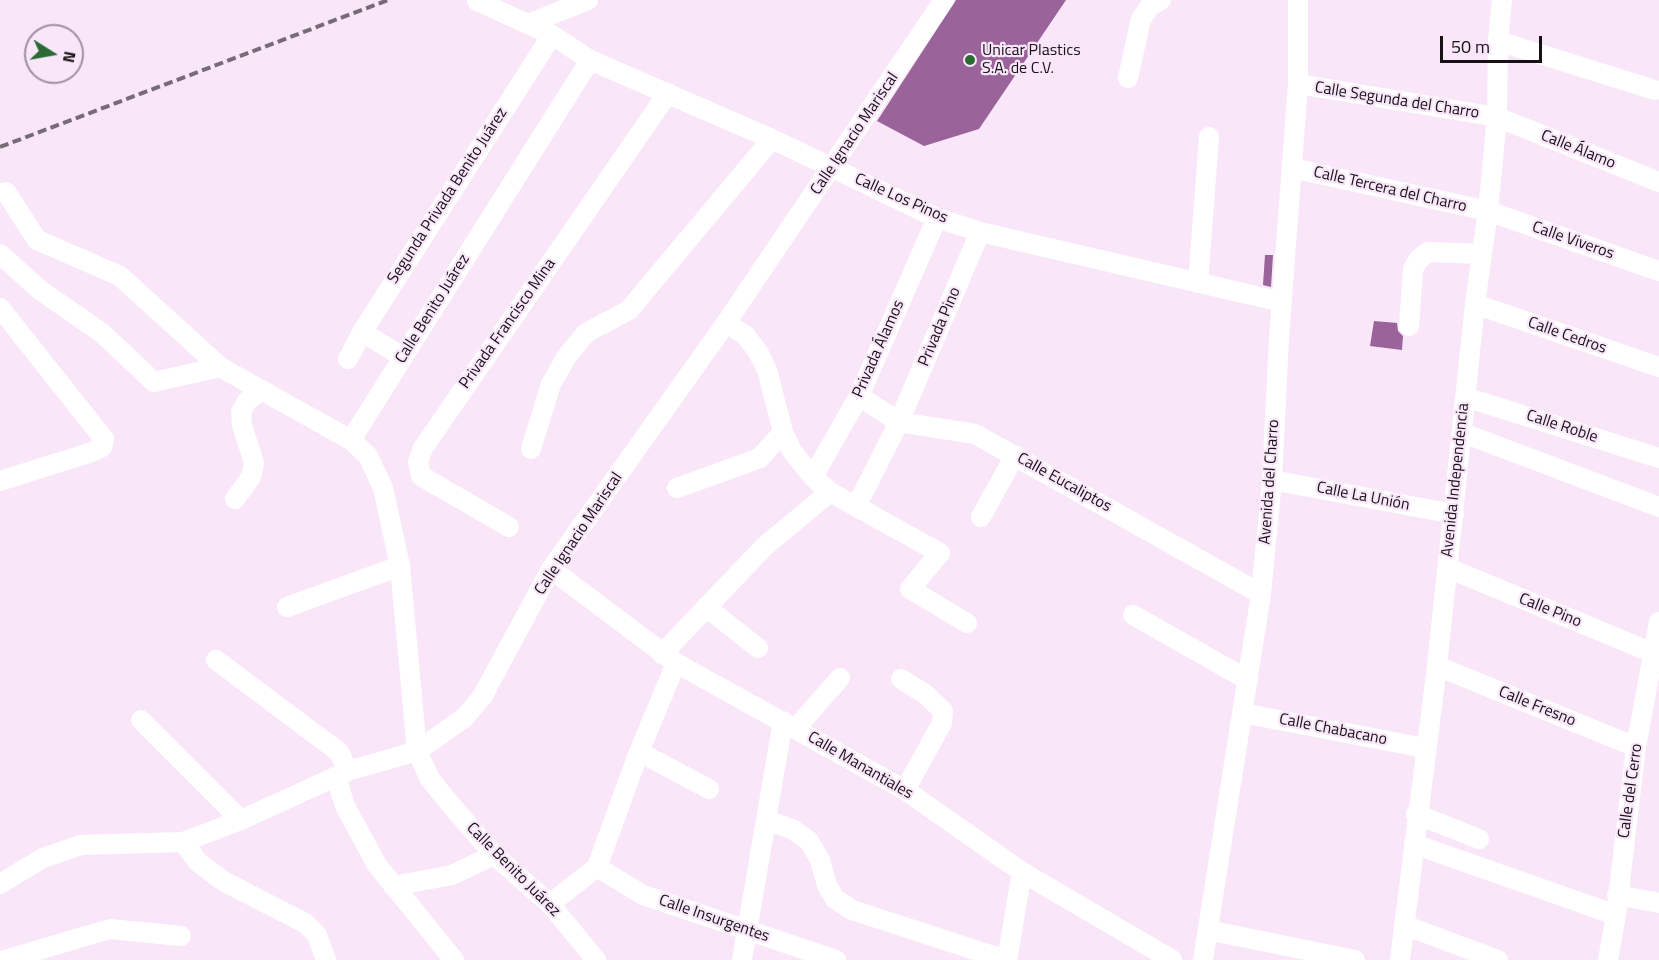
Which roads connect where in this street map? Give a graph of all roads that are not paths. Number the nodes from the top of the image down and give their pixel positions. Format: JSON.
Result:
{"nodes":[{"id":1,"x":588,"y":0,"type":"edge"},
{"id":2,"x":944,"y":0,"type":"edge"},
{"id":3,"x":1161,"y":0,"type":"edge"},
{"id":4,"x":1298,"y":0,"type":"edge"},
{"id":5,"x":1502,"y":0,"type":"edge"},
{"id":6,"x":477,"y":1,"type":"edge"},
{"id":7,"x":528,"y":24,"type":"junction"},
{"id":8,"x":552,"y":35,"type":"junction"},
{"id":9,"x":1498,"y":41,"type":"junction"},
{"id":10,"x":590,"y":60,"type":"junction"},
{"id":11,"x":1128,"y":78,"type":"dead end"},
{"id":12,"x":1298,"y":84,"type":"junction"},
{"id":13,"x":1655,"y":90,"type":"dead end"},
{"id":14,"x":668,"y":93,"type":"junction"},
{"id":15,"x":1497,"y":117,"type":"junction"},
{"id":16,"x":1209,"y":137,"type":"dead end"},
{"id":17,"x":772,"y":139,"type":"junction"},
{"id":18,"x":833,"y":168,"type":"junction"},
{"id":19,"x":1292,"y":168,"type":"junction"},
{"id":20,"x":1659,"y":182,"type":"edge"},
{"id":21,"x":6,"y":192,"type":"dead end"},
{"id":22,"x":1488,"y":212,"type":"junction"},
{"id":23,"x":937,"y":218,"type":"junction"},
{"id":24,"x":980,"y":232,"type":"junction"},
{"id":25,"x":1481,"y":254,"type":"junction"},
{"id":26,"x":0,"y":255,"type":"edge"},
{"id":27,"x":1659,"y":271,"type":"edge"},
{"id":28,"x":1198,"y":283,"type":"junction"},
{"id":29,"x":1282,"y":302,"type":"junction"},
{"id":30,"x":1475,"y":304,"type":"junction"},
{"id":31,"x":0,"y":308,"type":"edge"},
{"id":32,"x":726,"y":323,"type":"junction"},
{"id":33,"x":1409,"y":326,"type":"dead end"},
{"id":34,"x":362,"y":332,"type":"junction"},
{"id":35,"x":403,"y":357,"type":"junction"},
{"id":36,"x":348,"y":359,"type":"dead end"},
{"id":37,"x":220,"y":367,"type":"junction"},
{"id":38,"x":1659,"y":367,"type":"edge"},
{"id":39,"x":262,"y":390,"type":"junction"},
{"id":40,"x":859,"y":396,"type":"junction"},
{"id":41,"x":1465,"y":397,"type":"junction"},
{"id":42,"x":899,"y":422,"type":"junction"},
{"id":43,"x":783,"y":432,"type":"junction"},
{"id":44,"x":1462,"y":433,"type":"junction"},
{"id":45,"x":351,"y":440,"type":"junction"},
{"id":46,"x":531,"y":450,"type":"dead end"},
{"id":47,"x":1015,"y":455,"type":"junction"},
{"id":48,"x":1659,"y":458,"type":"edge"},
{"id":49,"x":813,"y":477,"type":"junction"},
{"id":50,"x":1272,"y":480,"type":"junction"},
{"id":51,"x":0,"y":481,"type":"edge"},
{"id":52,"x":677,"y":488,"type":"dead end"},
{"id":53,"x":830,"y":492,"type":"junction"},
{"id":54,"x":235,"y":499,"type":"dead end"},
{"id":55,"x":857,"y":505,"type":"junction"},
{"id":56,"x":1659,"y":507,"type":"edge"},
{"id":57,"x":1454,"y":514,"type":"junction"},
{"id":58,"x":981,"y":517,"type":"dead end"},
{"id":59,"x":509,"y":527,"type":"dead end"},
{"id":60,"x":400,"y":566,"type":"junction"},
{"id":61,"x":1448,"y":568,"type":"junction"},
{"id":62,"x":551,"y":569,"type":"junction"},
{"id":63,"x":1261,"y":594,"type":"junction"},
{"id":64,"x":287,"y":607,"type":"dead end"},
{"id":65,"x":706,"y":607,"type":"junction"},
{"id":66,"x":1133,"y":615,"type":"dead end"},
{"id":67,"x":1659,"y":622,"type":"edge"},
{"id":68,"x":967,"y":623,"type":"dead end"},
{"id":69,"x":758,"y":648,"type":"dead end"},
{"id":70,"x":1653,"y":653,"type":"junction"},
{"id":71,"x":669,"y":659,"type":"junction"},
{"id":72,"x":216,"y":660,"type":"dead end"},
{"id":73,"x":1437,"y":666,"type":"junction"},
{"id":74,"x":840,"y":678,"type":"dead end"},
{"id":75,"x":901,"y":679,"type":"dead end"},
{"id":76,"x":1248,"y":680,"type":"junction"},
{"id":77,"x":1242,"y":713,"type":"junction"},
{"id":78,"x":141,"y":720,"type":"dead end"},
{"id":79,"x":789,"y":725,"type":"junction"},
{"id":80,"x":1636,"y":747,"type":"junction"},
{"id":81,"x":1425,"y":748,"type":"junction"},
{"id":82,"x":417,"y":751,"type":"junction"},
{"id":83,"x":639,"y":752,"type":"junction"},
{"id":84,"x":342,"y":774,"type":"junction"},
{"id":85,"x":709,"y":789,"type":"dead end"},
{"id":86,"x":905,"y":790,"type":"junction"},
{"id":87,"x":1416,"y":814,"type":"junction"},
{"id":88,"x":241,"y":820,"type":"junction"},
{"id":89,"x":766,"y":820,"type":"junction"},
{"id":90,"x":1479,"y":839,"type":"dead end"},
{"id":91,"x":183,"y":842,"type":"junction"},
{"id":92,"x":1414,"y":844,"type":"junction"},
{"id":93,"x":494,"y":855,"type":"junction"},
{"id":94,"x":597,"y":867,"type":"junction"},
{"id":95,"x":1022,"y":872,"type":"junction"},
{"id":96,"x":0,"y":884,"type":"edge"},
{"id":97,"x":393,"y":886,"type":"junction"},
{"id":98,"x":1659,"y":903,"type":"edge"},
{"id":99,"x":550,"y":904,"type":"junction"},
{"id":100,"x":1616,"y":905,"type":"junction"},
{"id":101,"x":1404,"y":925,"type":"junction"},
{"id":102,"x":1208,"y":930,"type":"junction"},
{"id":103,"x":746,"y":931,"type":"junction"},
{"id":104,"x":182,"y":936,"type":"dead end"},
{"id":105,"x":0,"y":956,"type":"edge"},
{"id":106,"x":4,"y":960,"type":"edge"},
{"id":107,"x":326,"y":960,"type":"edge"},
{"id":108,"x":454,"y":960,"type":"edge"},
{"id":109,"x":596,"y":960,"type":"edge"},
{"id":110,"x":742,"y":960,"type":"edge"},
{"id":111,"x":836,"y":960,"type":"edge"},
{"id":112,"x":1007,"y":960,"type":"edge"},
{"id":113,"x":1172,"y":960,"type":"edge"},
{"id":114,"x":1203,"y":960,"type":"edge"},
{"id":115,"x":1355,"y":960,"type":"edge"},
{"id":116,"x":1400,"y":960,"type":"edge"},
{"id":117,"x":1498,"y":960,"type":"edge"},
{"id":118,"x":1608,"y":960,"type":"edge"}],
"edges":[{"from":1,"to":7,"type":"street"},
{"from":2,"to":18,"type":"street","name":"Calle Ignacio Mariscal"},
{"from":3,"to":11,"type":"street"},
{"from":4,"to":12,"type":"street","name":"Avenida del Charro"},
{"from":5,"to":9,"type":"street","name":"Avenida Independencia"},
{"from":6,"to":7,"type":"street","name":"Calle Los Pinos"},
{"from":7,"to":8,"type":"street","name":"Calle Los Pinos"},
{"from":8,"to":10,"type":"street","name":"Calle Los Pinos"},
{"from":8,"to":34,"type":"street","name":"Segunda Privada Benito Juárez"},
{"from":9,"to":13,"type":"street"},
{"from":9,"to":15,"type":"street","name":"Avenida Independencia"},
{"from":10,"to":14,"type":"street","name":"Calle Los Pinos"},
{"from":10,"to":35,"type":"street","name":"Calle Benito Juárez"},
{"from":12,"to":15,"type":"street","name":"Calle Segunda del Charro"},
{"from":12,"to":19,"type":"street","name":"Avenida del Charro"},
{"from":14,"to":17,"type":"street","name":"Calle Los Pinos"},
{"from":14,"to":59,"type":"street","name":"Privada Francisco Mina"},
{"from":15,"to":20,"type":"street","name":"Calle Álamo"},
{"from":15,"to":22,"type":"street","name":"Avenida Independencia"},
{"from":16,"to":28,"type":"street"},
{"from":17,"to":18,"type":"street","name":"Calle Los Pinos"},
{"from":17,"to":46,"type":"street"},
{"from":18,"to":23,"type":"street","name":"Calle Los Pinos"},
{"from":18,"to":32,"type":"street","name":"Calle Ignacio Mariscal"},
{"from":19,"to":22,"type":"street","name":"Calle Tercera del Charro"},
{"from":19,"to":29,"type":"street","name":"Avenida del Charro"},
{"from":21,"to":37,"type":"street"},
{"from":22,"to":25,"type":"street","name":"Avenida Independencia"},
{"from":22,"to":27,"type":"street","name":"Calle Viveros"},
{"from":23,"to":24,"type":"street","name":"Calle Los Pinos"},
{"from":23,"to":40,"type":"street","name":"Privada Álamos"},
{"from":24,"to":28,"type":"street","name":"Calle Los Pinos"},
{"from":24,"to":42,"type":"street","name":"Privada Pino"},
{"from":25,"to":30,"type":"street","name":"Avenida Independencia"},
{"from":25,"to":33,"type":"street"},
{"from":26,"to":37,"type":"street"},
{"from":28,"to":29,"type":"street","name":"Calle Los Pinos"},
{"from":29,"to":50,"type":"street","name":"Avenida del Charro"},
{"from":30,"to":38,"type":"street","name":"Calle Cedros"},
{"from":30,"to":41,"type":"street","name":"Avenida Independencia"},
{"from":31,"to":51,"type":"street"},
{"from":32,"to":43,"type":"street"},
{"from":32,"to":62,"type":"street","name":"Calle Ignacio Mariscal"},
{"from":34,"to":35,"type":"street"},
{"from":34,"to":36,"type":"street","name":"Segunda Privada Benito Juárez"},
{"from":35,"to":45,"type":"street","name":"Calle Benito Juárez"},
{"from":37,"to":39,"type":"street"},
{"from":39,"to":45,"type":"street"},
{"from":39,"to":54,"type":"street"},
{"from":40,"to":42,"type":"street","name":"Calle Eucaliptos"},
{"from":40,"to":49,"type":"street","name":"Privada Álamos"},
{"from":41,"to":44,"type":"street","name":"Avenida Independencia"},
{"from":41,"to":48,"type":"street","name":"Calle Roble"},
{"from":42,"to":47,"type":"street","name":"Calle Eucaliptos"},
{"from":42,"to":55,"type":"street","name":"Privada Pino"},
{"from":43,"to":49,"type":"street"},
{"from":43,"to":52,"type":"street"},
{"from":44,"to":56,"type":"street"},
{"from":44,"to":57,"type":"street","name":"Avenida Independencia"},
{"from":45,"to":60,"type":"street","name":"Calle Benito Juárez"},
{"from":47,"to":58,"type":"street"},
{"from":47,"to":63,"type":"street","name":"Calle Eucaliptos"},
{"from":49,"to":53,"type":"street"},
{"from":50,"to":57,"type":"street","name":"Calle La Unión"},
{"from":50,"to":63,"type":"street","name":"Avenida del Charro"},
{"from":53,"to":55,"type":"street"},
{"from":53,"to":65,"type":"street"},
{"from":55,"to":68,"type":"street"},
{"from":57,"to":61,"type":"street","name":"Avenida Independencia"},
{"from":60,"to":64,"type":"street"},
{"from":60,"to":82,"type":"street","name":"Calle Benito Juárez"},
{"from":61,"to":70,"type":"street","name":"Calle Pino"},
{"from":61,"to":73,"type":"street","name":"Avenida Independencia"},
{"from":62,"to":71,"type":"street","name":"Calle Manantiales"},
{"from":62,"to":82,"type":"street","name":"Calle Ignacio Mariscal"},
{"from":63,"to":76,"type":"street","name":"Avenida del Charro"},
{"from":65,"to":69,"type":"street"},
{"from":65,"to":71,"type":"street"},
{"from":66,"to":76,"type":"street"},
{"from":67,"to":70,"type":"street","name":"Calle del Cerro"},
{"from":70,"to":80,"type":"street","name":"Calle del Cerro"},
{"from":71,"to":79,"type":"street","name":"Calle Manantiales"},
{"from":71,"to":83,"type":"street"},
{"from":72,"to":84,"type":"street"},
{"from":73,"to":80,"type":"street","name":"Calle Fresno"},
{"from":73,"to":81,"type":"street","name":"Avenida Independencia"},
{"from":74,"to":79,"type":"street"},
{"from":75,"to":86,"type":"street"},
{"from":76,"to":77,"type":"street","name":"Avenida del Charro"},
{"from":77,"to":81,"type":"street","name":"Calle Chabacano"},
{"from":77,"to":102,"type":"street","name":"Avenida del Charro"},
{"from":78,"to":88,"type":"street"},
{"from":79,"to":86,"type":"street","name":"Calle Manantiales"},
{"from":79,"to":89,"type":"street"},
{"from":80,"to":100,"type":"street","name":"Calle del Cerro"},
{"from":81,"to":87,"type":"street","name":"Avenida Independencia"},
{"from":82,"to":84,"type":"street","name":"Calle Ignacio Mariscal"},
{"from":82,"to":93,"type":"street","name":"Calle Benito Juárez"},
{"from":83,"to":85,"type":"street"},
{"from":83,"to":94,"type":"street"},
{"from":84,"to":88,"type":"street","name":"Calle Ignacio Mariscal"},
{"from":84,"to":97,"type":"street"},
{"from":86,"to":95,"type":"street","name":"Calle Manantiales"},
{"from":87,"to":90,"type":"street"},
{"from":87,"to":92,"type":"street","name":"Avenida Independencia"},
{"from":88,"to":91,"type":"street","name":"Calle Ignacio Mariscal"},
{"from":89,"to":103,"type":"street"},
{"from":89,"to":112,"type":"street"},
{"from":91,"to":96,"type":"street","name":"Calle Ignacio Mariscal"},
{"from":91,"to":107,"type":"street"},
{"from":92,"to":100,"type":"street"},
{"from":92,"to":101,"type":"street","name":"Avenida Independencia"},
{"from":93,"to":97,"type":"street"},
{"from":93,"to":99,"type":"street","name":"Calle Benito Juárez"},
{"from":94,"to":99,"type":"street"},
{"from":94,"to":103,"type":"street","name":"Calle Insurgentes"},
{"from":95,"to":112,"type":"street"},
{"from":95,"to":113,"type":"street","name":"Calle Manantiales"},
{"from":97,"to":108,"type":"street"},
{"from":98,"to":100,"type":"street"},
{"from":99,"to":109,"type":"street","name":"Calle Benito Juárez"},
{"from":100,"to":118,"type":"street","name":"Calle del Cerro"},
{"from":101,"to":116,"type":"street","name":"Avenida Independencia"},
{"from":101,"to":117,"type":"street"},
{"from":102,"to":114,"type":"street","name":"Avenida del Charro"},
{"from":102,"to":115,"type":"street"},
{"from":103,"to":110,"type":"street"},
{"from":103,"to":111,"type":"street","name":"Calle Insurgentes"},
{"from":104,"to":106,"type":"street"},
{"from":105,"to":106,"type":"street"}]}
